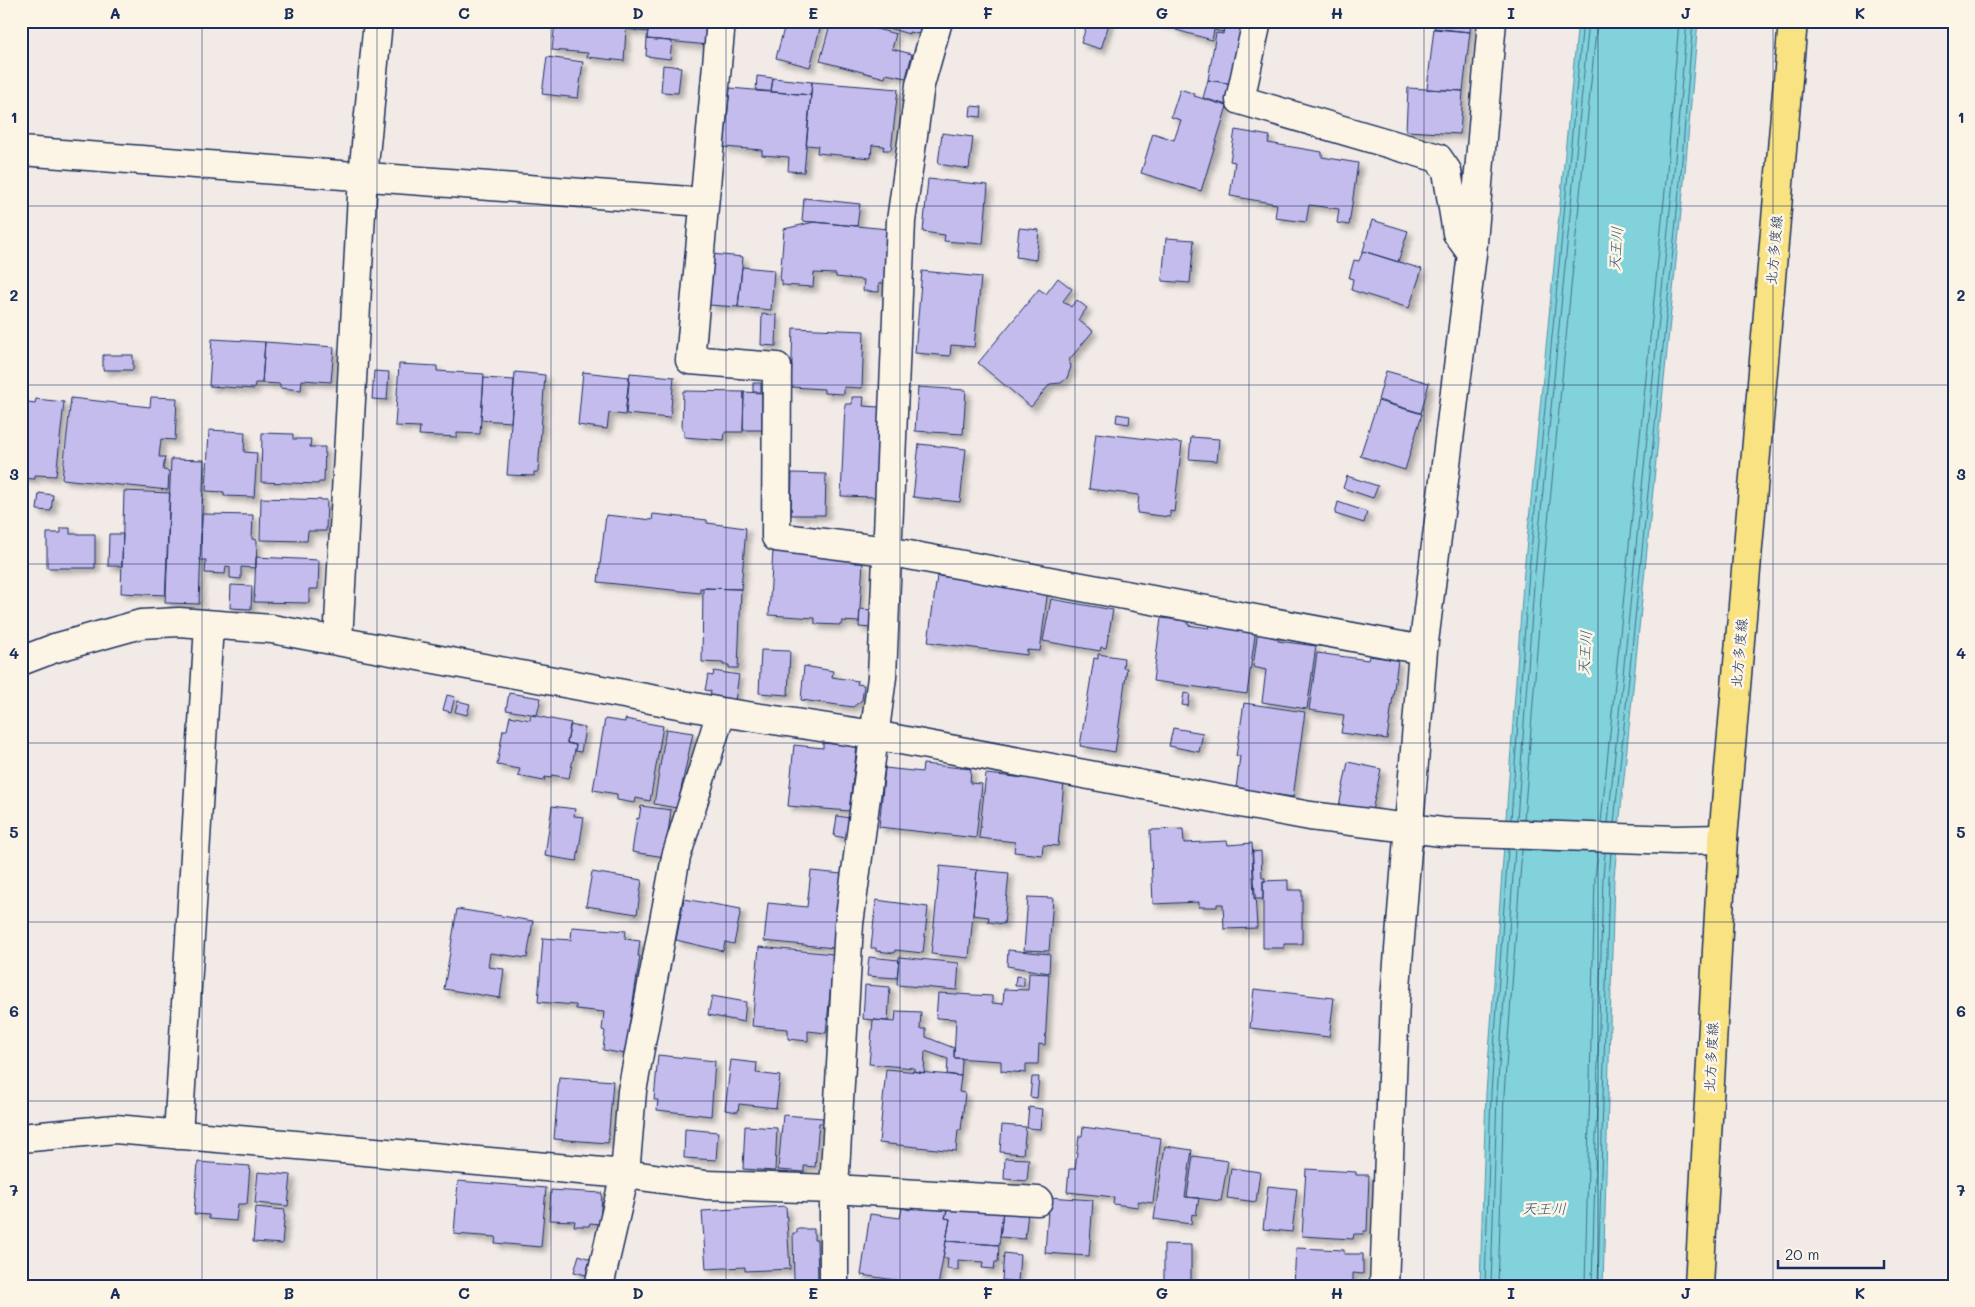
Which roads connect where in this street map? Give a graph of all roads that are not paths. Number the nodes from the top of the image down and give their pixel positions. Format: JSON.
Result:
{"nodes":[{"id":1,"x":378,"y":21,"type":"edge"},
{"id":2,"x":722,"y":21,"type":"edge"},
{"id":3,"x":938,"y":21,"type":"edge"},
{"id":4,"x":1257,"y":21,"type":"edge"},
{"id":5,"x":1492,"y":21,"type":"edge"},
{"id":6,"x":1793,"y":21,"type":"edge"},
{"id":7,"x":21,"y":151,"type":"edge"},
{"id":8,"x":363,"y":176,"type":"junction"},
{"id":9,"x":703,"y":202,"type":"junction"},
{"id":10,"x":1472,"y":254,"type":"junction"},
{"id":11,"x":887,"y":551,"type":"junction"},
{"id":12,"x":209,"y":625,"type":"junction"},
{"id":13,"x":338,"y":641,"type":"junction"},
{"id":14,"x":1423,"y":650,"type":"junction"},
{"id":15,"x":21,"y":661,"type":"edge"},
{"id":16,"x":721,"y":712,"type":"junction"},
{"id":17,"x":874,"y":735,"type":"junction"},
{"id":18,"x":1409,"y":827,"type":"junction"},
{"id":19,"x":1723,"y":839,"type":"junction"},
{"id":20,"x":178,"y":1135,"type":"junction"},
{"id":21,"x":21,"y":1138,"type":"edge"},
{"id":22,"x":626,"y":1174,"type":"junction"},
{"id":23,"x":834,"y":1189,"type":"junction"},
{"id":24,"x":1038,"y":1201,"type":"dead end"},
{"id":25,"x":598,"y":1286,"type":"edge"},
{"id":26,"x":834,"y":1286,"type":"edge"},
{"id":27,"x":1384,"y":1286,"type":"edge"},
{"id":28,"x":1699,"y":1286,"type":"edge"}],
"edges":[{"from":1,"to":8,"type":"street"},
{"from":2,"to":9,"type":"street"},
{"from":3,"to":11,"type":"street"},
{"from":4,"to":10,"type":"street"},
{"from":5,"to":10,"type":"street"},
{"from":6,"to":19,"type":"main road","name":"北方多度線"},
{"from":7,"to":8,"type":"street"},
{"from":8,"to":9,"type":"street"},
{"from":8,"to":13,"type":"street"},
{"from":9,"to":11,"type":"street"},
{"from":10,"to":14,"type":"street"},
{"from":11,"to":14,"type":"street"},
{"from":11,"to":17,"type":"street"},
{"from":12,"to":13,"type":"street"},
{"from":12,"to":15,"type":"street"},
{"from":12,"to":20,"type":"street"},
{"from":13,"to":16,"type":"street"},
{"from":14,"to":18,"type":"street"},
{"from":16,"to":17,"type":"street"},
{"from":16,"to":22,"type":"street"},
{"from":17,"to":18,"type":"street"},
{"from":17,"to":23,"type":"street"},
{"from":18,"to":19,"type":"street"},
{"from":18,"to":27,"type":"street"},
{"from":19,"to":28,"type":"main road","name":"北方多度線"},
{"from":20,"to":21,"type":"street"},
{"from":20,"to":22,"type":"street"},
{"from":22,"to":23,"type":"street"},
{"from":22,"to":25,"type":"street"},
{"from":23,"to":24,"type":"street"},
{"from":23,"to":26,"type":"street"}]}
